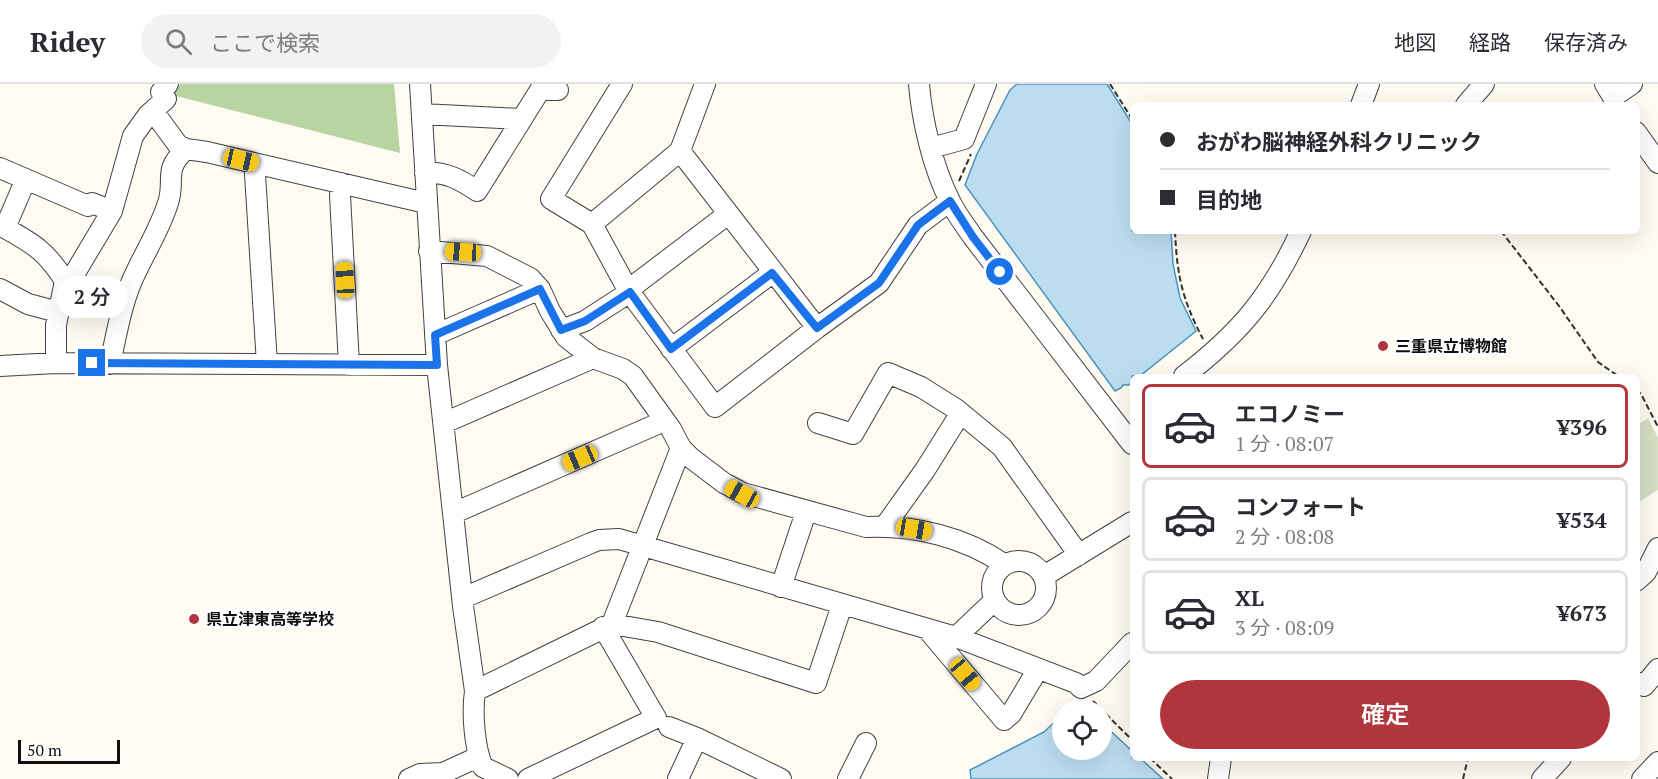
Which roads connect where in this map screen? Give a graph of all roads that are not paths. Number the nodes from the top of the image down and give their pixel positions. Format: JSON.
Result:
{"nodes":[{"id":1,"x":420,"y":84,"type":"edge"},
{"id":2,"x":622,"y":84,"type":"edge"},
{"id":3,"x":705,"y":84,"type":"edge"},
{"id":4,"x":920,"y":84,"type":"edge"},
{"id":5,"x":986,"y":84,"type":"edge"},
{"id":6,"x":1369,"y":84,"type":"edge"},
{"id":7,"x":1484,"y":84,"type":"edge"},
{"id":8,"x":1632,"y":84,"type":"edge"},
{"id":9,"x":558,"y":90,"type":"dead end"},
{"id":10,"x":1612,"y":95,"type":"edge"},
{"id":11,"x":162,"y":98,"type":"edge"},
{"id":12,"x":1362,"y":102,"type":"edge"},
{"id":13,"x":1469,"y":102,"type":"edge"},
{"id":14,"x":422,"y":114,"type":"junction"},
{"id":15,"x":521,"y":119,"type":"junction"},
{"id":16,"x":1640,"y":138,"type":"edge"},
{"id":17,"x":186,"y":148,"type":"junction"},
{"id":18,"x":931,"y":148,"type":"junction"},
{"id":19,"x":680,"y":151,"type":"junction"},
{"id":20,"x":1658,"y":163,"type":"edge"},
{"id":21,"x":257,"y":164,"type":"junction"},
{"id":22,"x":0,"y":168,"type":"edge"},
{"id":23,"x":424,"y":173,"type":"junction"},
{"id":24,"x":26,"y":179,"type":"junction"},
{"id":25,"x":341,"y":183,"type":"junction"},
{"id":26,"x":950,"y":201,"type":"junction"},
{"id":27,"x":426,"y":203,"type":"junction"},
{"id":28,"x":112,"y":211,"type":"junction"},
{"id":29,"x":728,"y":214,"type":"junction"},
{"id":30,"x":592,"y":224,"type":"junction"},
{"id":31,"x":1299,"y":234,"type":"edge"},
{"id":32,"x":429,"y":251,"type":"junction"},
{"id":33,"x":772,"y":273,"type":"junction"},
{"id":34,"x":65,"y":281,"type":"junction"},
{"id":35,"x":0,"y":289,"type":"edge"},
{"id":36,"x":540,"y":289,"type":"junction"},
{"id":37,"x":629,"y":291,"type":"junction"},
{"id":38,"x":58,"y":312,"type":"junction"},
{"id":39,"x":817,"y":328,"type":"junction"},
{"id":40,"x":561,"y":330,"type":"junction"},
{"id":41,"x":435,"y":335,"type":"junction"},
{"id":42,"x":671,"y":349,"type":"junction"},
{"id":43,"x":593,"y":358,"type":"junction"},
{"id":44,"x":56,"y":363,"type":"junction"},
{"id":45,"x":110,"y":364,"type":"junction"},
{"id":46,"x":267,"y":364,"type":"junction"},
{"id":47,"x":349,"y":365,"type":"junction"},
{"id":48,"x":437,"y":365,"type":"junction"},
{"id":49,"x":0,"y":366,"type":"edge"},
{"id":50,"x":1187,"y":374,"type":"edge"},
{"id":51,"x":960,"y":414,"type":"junction"},
{"id":52,"x":664,"y":421,"type":"junction"},
{"id":53,"x":1126,"y":422,"type":"edge"},
{"id":54,"x":444,"y":423,"type":"junction"},
{"id":55,"x":818,"y":423,"type":"dead end"},
{"id":56,"x":1130,"y":437,"type":"edge"},
{"id":57,"x":681,"y":448,"type":"junction"},
{"id":58,"x":806,"y":512,"type":"junction"},
{"id":59,"x":454,"y":513,"type":"junction"},
{"id":60,"x":1130,"y":523,"type":"edge"},
{"id":61,"x":885,"y":526,"type":"junction"},
{"id":62,"x":643,"y":547,"type":"junction"},
{"id":63,"x":1658,"y":548,"type":"edge"},
{"id":64,"x":1079,"y":555,"type":"junction"},
{"id":65,"x":1004,"y":564,"type":"junction"},
{"id":66,"x":1044,"y":576,"type":"junction"},
{"id":67,"x":1640,"y":577,"type":"edge"},
{"id":68,"x":781,"y":587,"type":"junction"},
{"id":69,"x":463,"y":598,"type":"junction"},
{"id":70,"x":995,"y":600,"type":"junction"},
{"id":71,"x":842,"y":605,"type":"junction"},
{"id":72,"x":607,"y":625,"type":"junction"},
{"id":73,"x":927,"y":629,"type":"junction"},
{"id":74,"x":956,"y":637,"type":"junction"},
{"id":75,"x":1130,"y":645,"type":"edge"},
{"id":76,"x":1038,"y":669,"type":"junction"},
{"id":77,"x":1658,"y":669,"type":"edge"},
{"id":78,"x":1640,"y":684,"type":"edge"},
{"id":79,"x":475,"y":691,"type":"junction"},
{"id":80,"x":669,"y":727,"type":"dead end"},
{"id":81,"x":697,"y":738,"type":"junction"},
{"id":82,"x":866,"y":743,"type":"dead end"},
{"id":83,"x":478,"y":757,"type":"junction"},
{"id":84,"x":1221,"y":761,"type":"edge"},
{"id":85,"x":1558,"y":761,"type":"edge"},
{"id":86,"x":1658,"y":762,"type":"edge"},
{"id":87,"x":770,"y":777,"type":"edge"},
{"id":88,"x":409,"y":779,"type":"edge"},
{"id":89,"x":508,"y":779,"type":"edge"},
{"id":90,"x":528,"y":779,"type":"edge"},
{"id":91,"x":678,"y":779,"type":"edge"},
{"id":92,"x":848,"y":779,"type":"edge"},
{"id":93,"x":1218,"y":779,"type":"edge"},
{"id":94,"x":1542,"y":779,"type":"edge"},
{"id":95,"x":1642,"y":779,"type":"edge"}],
"edges":[{"from":1,"to":14,"type":"street"},
{"from":2,"to":30,"type":"street"},
{"from":3,"to":19,"type":"street"},
{"from":4,"to":18,"type":"street"},
{"from":5,"to":18,"type":"street"},
{"from":6,"to":12,"type":"street"},
{"from":7,"to":13,"type":"street"},
{"from":8,"to":10,"type":"street"},
{"from":9,"to":15,"type":"street"},
{"from":11,"to":17,"type":"street"},
{"from":11,"to":28,"type":"street"},
{"from":14,"to":15,"type":"street"},
{"from":14,"to":23,"type":"street"},
{"from":15,"to":23,"type":"street"},
{"from":16,"to":20,"type":"street"},
{"from":17,"to":21,"type":"street"},
{"from":17,"to":45,"type":"street"},
{"from":18,"to":26,"type":"street"},
{"from":19,"to":29,"type":"street"},
{"from":19,"to":30,"type":"street"},
{"from":21,"to":25,"type":"street"},
{"from":21,"to":46,"type":"street"},
{"from":22,"to":24,"type":"street"},
{"from":23,"to":27,"type":"street"},
{"from":24,"to":28,"type":"street"},
{"from":24,"to":34,"type":"street"},
{"from":25,"to":27,"type":"street"},
{"from":25,"to":47,"type":"street"},
{"from":26,"to":39,"type":"street"},
{"from":26,"to":53,"type":"street"},
{"from":27,"to":32,"type":"street"},
{"from":28,"to":34,"type":"street"},
{"from":29,"to":33,"type":"street"},
{"from":29,"to":37,"type":"street"},
{"from":30,"to":37,"type":"street"},
{"from":31,"to":50,"type":"street"},
{"from":32,"to":36,"type":"street"},
{"from":32,"to":41,"type":"street"},
{"from":33,"to":39,"type":"street"},
{"from":33,"to":42,"type":"street"},
{"from":34,"to":38,"type":"street"},
{"from":35,"to":38,"type":"street"},
{"from":36,"to":40,"type":"street"},
{"from":36,"to":41,"type":"street"},
{"from":37,"to":40,"type":"street"},
{"from":37,"to":42,"type":"street"},
{"from":38,"to":44,"type":"street"},
{"from":39,"to":42,"type":"street"},
{"from":40,"to":43,"type":"street"},
{"from":41,"to":48,"type":"street"},
{"from":43,"to":52,"type":"street"},
{"from":43,"to":54,"type":"street"},
{"from":44,"to":45,"type":"street"},
{"from":44,"to":49,"type":"street"},
{"from":45,"to":46,"type":"street"},
{"from":46,"to":47,"type":"street"},
{"from":47,"to":48,"type":"street"},
{"from":48,"to":54,"type":"street"},
{"from":51,"to":55,"type":"street"},
{"from":51,"to":61,"type":"street"},
{"from":51,"to":64,"type":"street"},
{"from":52,"to":57,"type":"street"},
{"from":52,"to":59,"type":"street"},
{"from":53,"to":56,"type":"street"},
{"from":54,"to":59,"type":"street"},
{"from":57,"to":58,"type":"street"},
{"from":57,"to":62,"type":"street"},
{"from":58,"to":61,"type":"street"},
{"from":58,"to":68,"type":"street"},
{"from":59,"to":69,"type":"street"},
{"from":60,"to":64,"type":"street"},
{"from":61,"to":65,"type":"street"},
{"from":62,"to":68,"type":"street"},
{"from":62,"to":69,"type":"street"},
{"from":62,"to":72,"type":"street"},
{"from":63,"to":67,"type":"street"},
{"from":64,"to":66,"type":"street"},
{"from":65,"to":66,"type":"street"},
{"from":65,"to":70,"type":"street"},
{"from":66,"to":70,"type":"street"},
{"from":68,"to":71,"type":"street"},
{"from":69,"to":79,"type":"street"},
{"from":70,"to":74,"type":"street"},
{"from":71,"to":72,"type":"street"},
{"from":71,"to":73,"type":"street"},
{"from":72,"to":79,"type":"street"},
{"from":72,"to":90,"type":"street"},
{"from":73,"to":74,"type":"street"},
{"from":73,"to":76,"type":"street"},
{"from":74,"to":76,"type":"street"},
{"from":75,"to":76,"type":"street"},
{"from":77,"to":78,"type":"street"},
{"from":79,"to":83,"type":"street"},
{"from":80,"to":81,"type":"street"},
{"from":81,"to":87,"type":"street"},
{"from":81,"to":91,"type":"street"},
{"from":82,"to":92,"type":"street"},
{"from":83,"to":88,"type":"street"},
{"from":83,"to":89,"type":"street"},
{"from":84,"to":93,"type":"street"},
{"from":85,"to":94,"type":"street"},
{"from":86,"to":95,"type":"street"}]}
